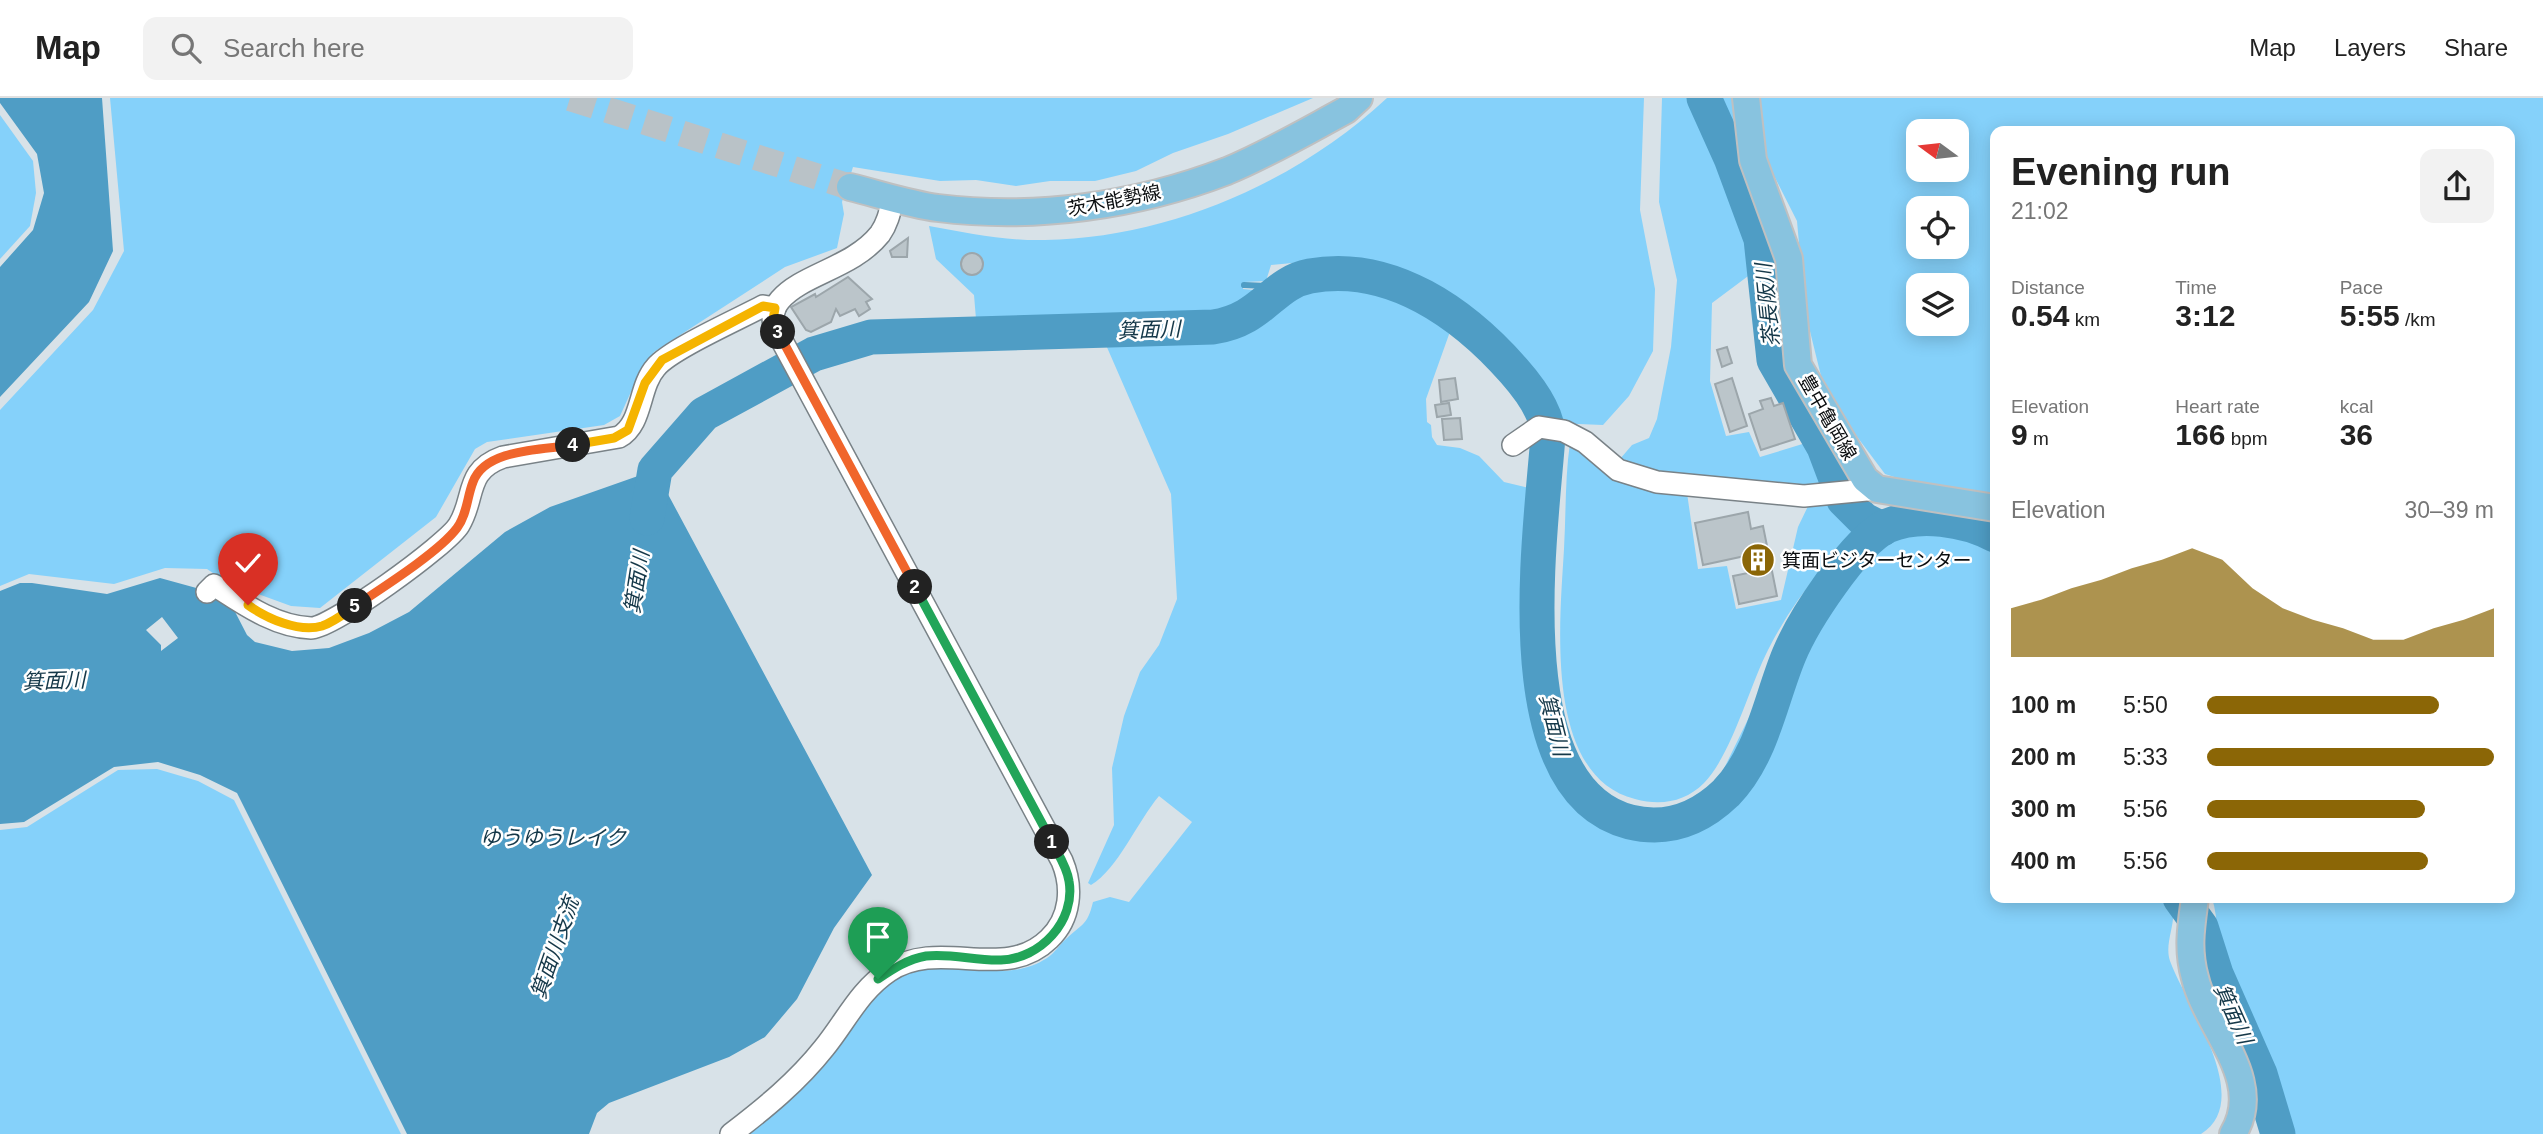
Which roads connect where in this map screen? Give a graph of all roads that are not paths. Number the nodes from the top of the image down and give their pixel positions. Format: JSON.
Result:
{"nodes":[{"id":1,"x":1359,"y":98,"type":"edge"},
{"id":2,"x":1746,"y":98,"type":"edge"},
{"id":3,"x":850,"y":187,"type":"tunnel mouth"},
{"id":4,"x":899,"y":199,"type":"junction"},
{"id":5,"x":775,"y":308,"type":"junction"},
{"id":6,"x":1513,"y":445,"type":"dead end"},
{"id":7,"x":1877,"y":489,"type":"junction"},
{"id":8,"x":1990,"y":507,"type":"edge"},
{"id":9,"x":207,"y":592,"type":"dead end"},
{"id":10,"x":2194,"y":903,"type":"edge"},
{"id":11,"x":731,"y":1134,"type":"edge"},
{"id":12,"x":2233,"y":1134,"type":"edge"}],
"edges":[{"from":1,"to":4,"type":"main road","name":"茨木能勢線"},
{"from":2,"to":7,"type":"main road","name":"豊中亀岡線"},
{"from":3,"to":4,"type":"main road","name":"茨木能勢線"},
{"from":4,"to":5,"type":"street"},
{"from":5,"to":9,"type":"street"},
{"from":5,"to":11,"type":"street"},
{"from":6,"to":7,"type":"street"},
{"from":7,"to":8,"type":"main road"},
{"from":10,"to":12,"type":"main road"}]}
